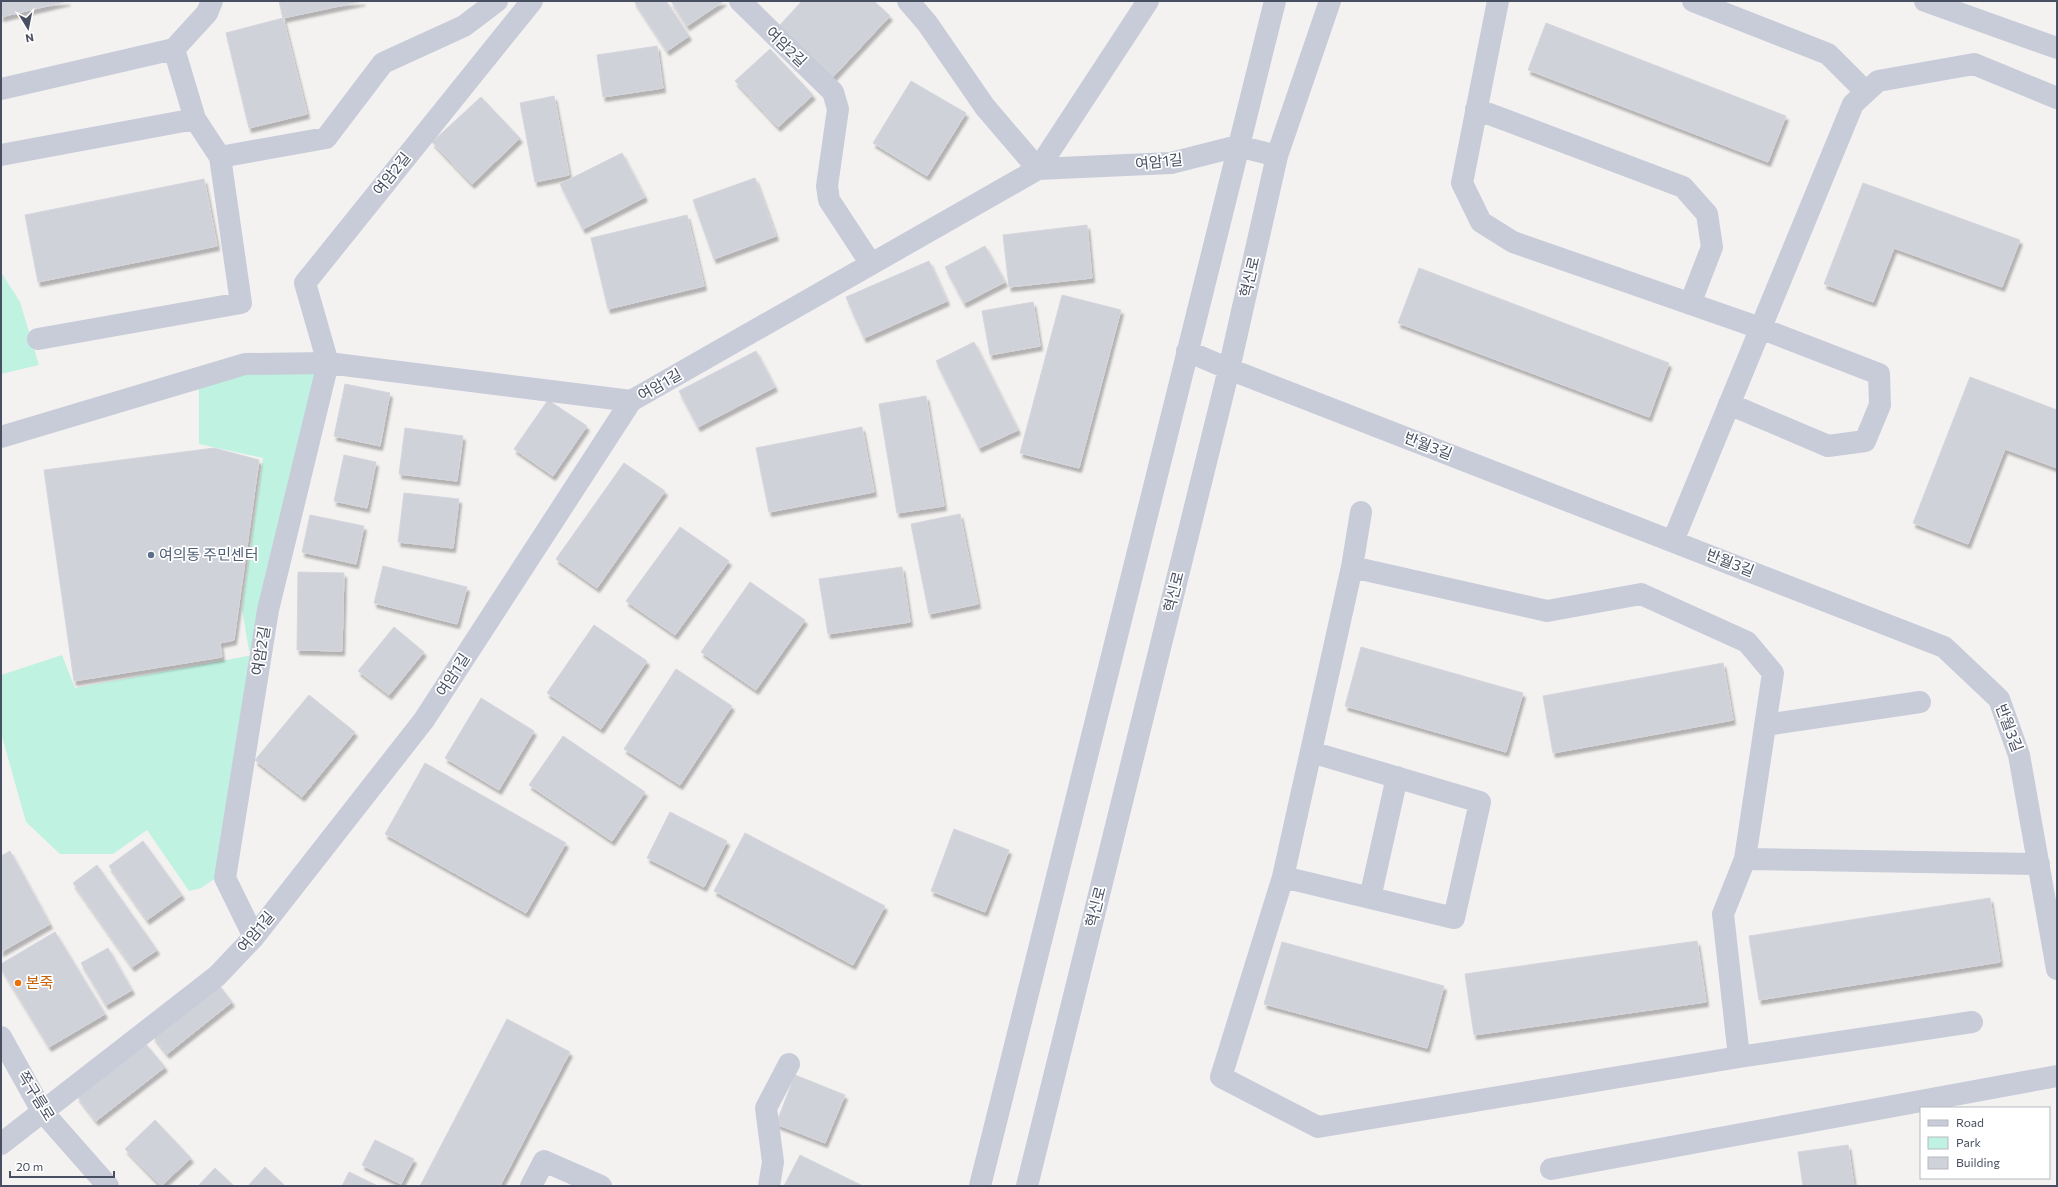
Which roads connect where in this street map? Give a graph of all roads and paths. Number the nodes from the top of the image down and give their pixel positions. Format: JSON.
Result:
{"nodes":[{"id":1,"x":212,"y":1,"type":"edge"},
{"id":2,"x":497,"y":1,"type":"edge"},
{"id":3,"x":532,"y":1,"type":"edge"},
{"id":4,"x":740,"y":1,"type":"edge"},
{"id":5,"x":908,"y":1,"type":"edge"},
{"id":6,"x":1148,"y":1,"type":"edge"},
{"id":7,"x":1275,"y":1,"type":"edge"},
{"id":8,"x":1330,"y":1,"type":"edge"},
{"id":9,"x":1498,"y":1,"type":"edge"},
{"id":10,"x":1693,"y":1,"type":"edge"},
{"id":11,"x":1925,"y":1,"type":"edge"},
{"id":12,"x":2057,"y":48,"type":"edge"},
{"id":13,"x":174,"y":49,"type":"junction"},
{"id":14,"x":1,"y":89,"type":"edge"},
{"id":15,"x":1866,"y":92,"type":"junction"},
{"id":16,"x":2057,"y":98,"type":"edge"},
{"id":17,"x":1476,"y":109,"type":"junction"},
{"id":18,"x":194,"y":119,"type":"junction"},
{"id":19,"x":1238,"y":146,"type":"junction"},
{"id":20,"x":1,"y":155,"type":"edge"},
{"id":21,"x":220,"y":156,"type":"junction"},
{"id":22,"x":1277,"y":156,"type":"junction"},
{"id":23,"x":1038,"y":169,"type":"junction"},
{"id":24,"x":871,"y":264,"type":"junction"},
{"id":25,"x":1690,"y":304,"type":"junction"},
{"id":26,"x":1760,"y":328,"type":"junction"},
{"id":27,"x":38,"y":339,"type":"dead end"},
{"id":28,"x":1187,"y":351,"type":"junction"},
{"id":29,"x":328,"y":363,"type":"junction"},
{"id":30,"x":1229,"y":369,"type":"junction"},
{"id":31,"x":631,"y":401,"type":"junction"},
{"id":32,"x":1729,"y":404,"type":"junction"},
{"id":33,"x":1,"y":437,"type":"edge"},
{"id":34,"x":1361,"y":512,"type":"dead end"},
{"id":35,"x":1673,"y":541,"type":"junction"},
{"id":36,"x":1352,"y":567,"type":"junction"},
{"id":37,"x":1920,"y":702,"type":"dead end"},
{"id":38,"x":1765,"y":725,"type":"junction"},
{"id":39,"x":1311,"y":752,"type":"junction"},
{"id":40,"x":1397,"y":777,"type":"junction"},
{"id":41,"x":1745,"y":859,"type":"junction"},
{"id":42,"x":2039,"y":864,"type":"junction"},
{"id":43,"x":1283,"y":877,"type":"junction"},
{"id":44,"x":1370,"y":898,"type":"junction"},
{"id":45,"x":254,"y":937,"type":"junction"},
{"id":46,"x":2057,"y":969,"type":"edge"},
{"id":47,"x":1972,"y":1022,"type":"dead end"},
{"id":48,"x":1,"y":1037,"type":"edge"},
{"id":49,"x":1739,"y":1057,"type":"junction"},
{"id":50,"x":790,"y":1064,"type":"dead end"},
{"id":51,"x":2057,"y":1076,"type":"edge"},
{"id":52,"x":42,"y":1111,"type":"junction"},
{"id":53,"x":1,"y":1144,"type":"edge"},
{"id":54,"x":1551,"y":1169,"type":"dead end"},
{"id":55,"x":108,"y":1186,"type":"edge"},
{"id":56,"x":531,"y":1186,"type":"edge"},
{"id":57,"x":601,"y":1186,"type":"edge"},
{"id":58,"x":769,"y":1186,"type":"edge"},
{"id":59,"x":980,"y":1186,"type":"edge"},
{"id":60,"x":1027,"y":1186,"type":"edge"}],
"edges":[{"from":1,"to":13,"type":"street"},
{"from":2,"to":21,"type":"street"},
{"from":3,"to":29,"type":"street","name":"여암2길"},
{"from":4,"to":24,"type":"street","name":"여암2길"},
{"from":5,"to":23,"type":"street"},
{"from":6,"to":23,"type":"street","name":"여암1길"},
{"from":7,"to":19,"type":"street"},
{"from":8,"to":22,"type":"street","name":"혁신로"},
{"from":9,"to":17,"type":"street"},
{"from":10,"to":15,"type":"street"},
{"from":11,"to":12,"type":"street"},
{"from":13,"to":14,"type":"street"},
{"from":13,"to":18,"type":"street"},
{"from":15,"to":16,"type":"street"},
{"from":15,"to":26,"type":"street"},
{"from":17,"to":25,"type":"street"},
{"from":17,"to":25,"type":"street"},
{"from":18,"to":20,"type":"street"},
{"from":18,"to":21,"type":"street"},
{"from":19,"to":22,"type":"street","name":"여암1길"},
{"from":19,"to":23,"type":"street","name":"여암1길"},
{"from":19,"to":28,"type":"street"},
{"from":21,"to":27,"type":"street"},
{"from":22,"to":30,"type":"street","name":"혁신로"},
{"from":23,"to":24,"type":"street","name":"여암1길"},
{"from":24,"to":31,"type":"street","name":"여암1길"},
{"from":25,"to":26,"type":"street"},
{"from":26,"to":32,"type":"street"},
{"from":26,"to":32,"type":"street"},
{"from":28,"to":30,"type":"street","name":"반월3길"},
{"from":28,"to":59,"type":"street"},
{"from":29,"to":31,"type":"street"},
{"from":29,"to":33,"type":"street"},
{"from":29,"to":45,"type":"street","name":"여암2길"},
{"from":30,"to":35,"type":"street","name":"반월3길"},
{"from":30,"to":60,"type":"street","name":"혁신로"},
{"from":31,"to":45,"type":"street","name":"여암1길"},
{"from":32,"to":35,"type":"street"},
{"from":34,"to":36,"type":"street"},
{"from":35,"to":42,"type":"street","name":"반월3길"},
{"from":36,"to":38,"type":"street"},
{"from":36,"to":39,"type":"street"},
{"from":37,"to":38,"type":"street"},
{"from":38,"to":41,"type":"street"},
{"from":39,"to":40,"type":"street"},
{"from":39,"to":43,"type":"street"},
{"from":40,"to":44,"type":"street"},
{"from":40,"to":44,"type":"street"},
{"from":41,"to":42,"type":"street"},
{"from":41,"to":49,"type":"street"},
{"from":42,"to":46,"type":"street","name":"반월3길"},
{"from":43,"to":44,"type":"street"},
{"from":43,"to":49,"type":"street"},
{"from":45,"to":52,"type":"street","name":"여암1길"},
{"from":47,"to":49,"type":"street"},
{"from":48,"to":52,"type":"street","name":"쪽구름로"},
{"from":50,"to":58,"type":"street"},
{"from":51,"to":54,"type":"street"},
{"from":52,"to":53,"type":"street","name":"여암1길"},
{"from":52,"to":55,"type":"street","name":"쪽구름로"},
{"from":56,"to":57,"type":"street"}]}
